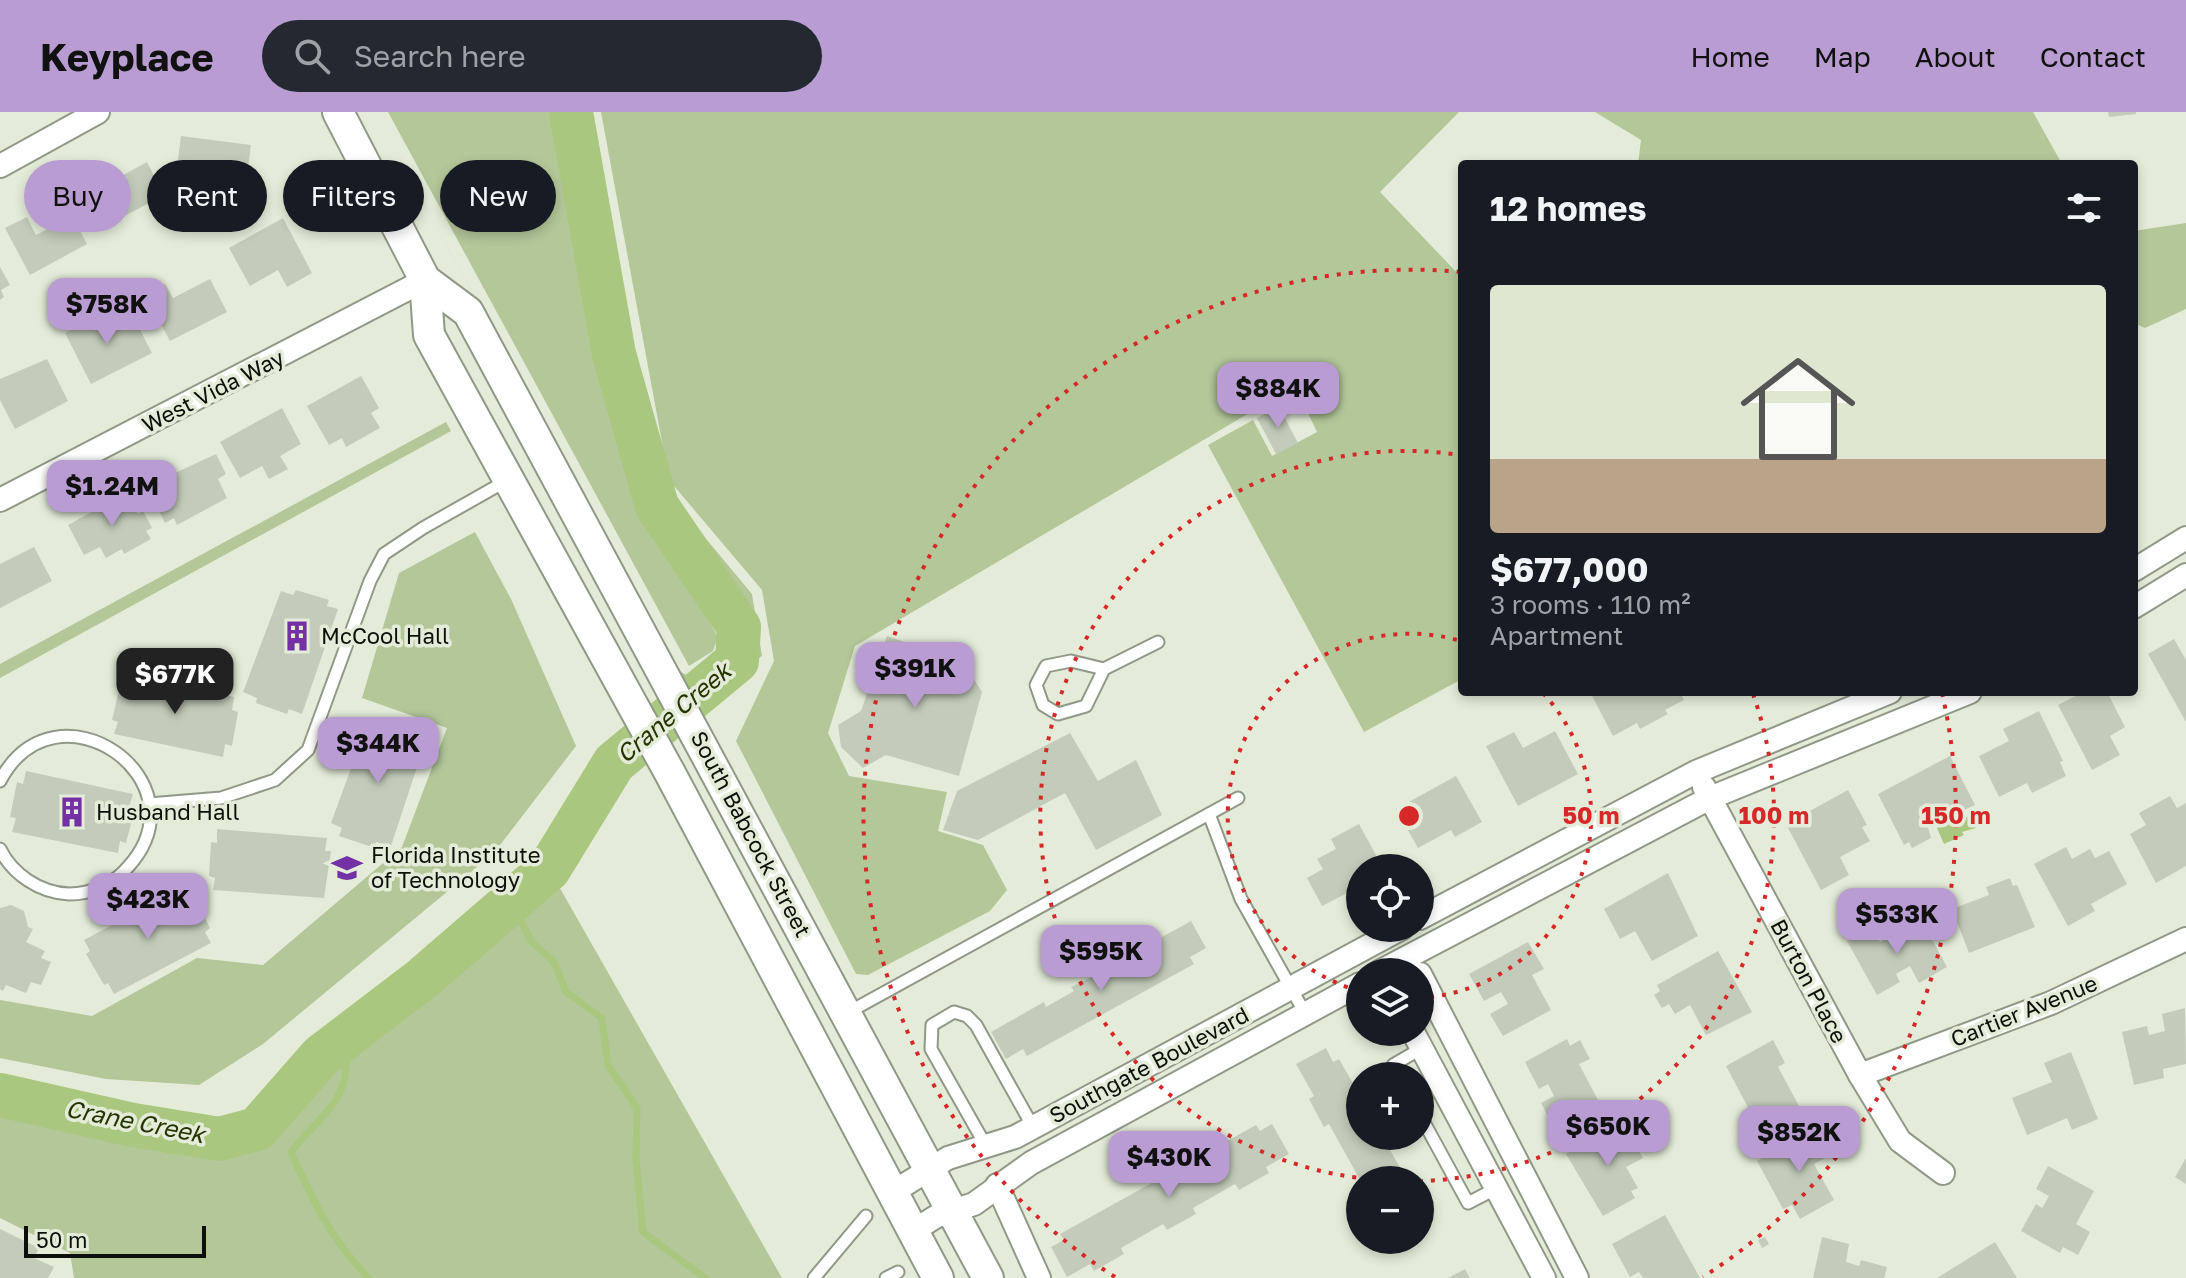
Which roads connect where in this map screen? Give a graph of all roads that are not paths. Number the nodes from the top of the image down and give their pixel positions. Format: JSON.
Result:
{"nodes":[{"id":1,"x":98,"y":112,"type":"edge"},
{"id":2,"x":338,"y":112,"type":"edge"},
{"id":3,"x":0,"y":166,"type":"edge"},
{"id":4,"x":425,"y":280,"type":"junction"},
{"id":5,"x":510,"y":479,"type":"junction"},
{"id":6,"x":0,"y":500,"type":"edge"},
{"id":7,"x":2186,"y":538,"type":"edge"},
{"id":8,"x":2138,"y":568,"type":"edge"},
{"id":9,"x":2186,"y":575,"type":"edge"},
{"id":10,"x":2138,"y":605,"type":"edge"},
{"id":11,"x":1158,"y":642,"type":"dead end"},
{"id":12,"x":1104,"y":669,"type":"junction"},
{"id":13,"x":1880,"y":696,"type":"edge"},
{"id":14,"x":1960,"y":696,"type":"edge"},
{"id":15,"x":1696,"y":772,"type":"junction"},
{"id":16,"x":0,"y":781,"type":"edge"},
{"id":17,"x":1238,"y":798,"type":"dead end"},
{"id":18,"x":1710,"y":798,"type":"junction"},
{"id":19,"x":149,"y":804,"type":"junction"},
{"id":20,"x":1209,"y":814,"type":"junction"},
{"id":21,"x":0,"y":849,"type":"edge"},
{"id":22,"x":1434,"y":911,"type":"edge"},
{"id":23,"x":2186,"y":939,"type":"edge"},
{"id":24,"x":1376,"y":942,"type":"edge"},
{"id":25,"x":1367,"y":947,"type":"junction"},
{"id":26,"x":1373,"y":958,"type":"edge"},
{"id":27,"x":1433,"y":958,"type":"edge"},
{"id":28,"x":1291,"y":988,"type":"junction"},
{"id":29,"x":1346,"y":992,"type":"edge"},
{"id":30,"x":1434,"y":1002,"type":"edge"},
{"id":31,"x":847,"y":1013,"type":"junction"},
{"id":32,"x":1306,"y":1016,"type":"junction"},
{"id":33,"x":1449,"y":1033,"type":"junction"},
{"id":34,"x":1434,"y":1036,"type":"edge"},
{"id":35,"x":1411,"y":1046,"type":"edge"},
{"id":36,"x":1420,"y":1046,"type":"edge"},
{"id":37,"x":1396,"y":1062,"type":"edge"},
{"id":38,"x":1860,"y":1075,"type":"junction"},
{"id":39,"x":1033,"y":1127,"type":"junction"},
{"id":40,"x":1434,"y":1141,"type":"edge"},
{"id":41,"x":986,"y":1146,"type":"junction"},
{"id":42,"x":928,"y":1168,"type":"junction"},
{"id":43,"x":1524,"y":1173,"type":"junction"},
{"id":44,"x":1943,"y":1173,"type":"dead end"},
{"id":45,"x":997,"y":1185,"type":"junction"},
{"id":46,"x":1497,"y":1188,"type":"junction"},
{"id":47,"x":893,"y":1192,"type":"junction"},
{"id":48,"x":951,"y":1210,"type":"junction"},
{"id":49,"x":866,"y":1216,"type":"dead end"},
{"id":50,"x":913,"y":1231,"type":"junction"},
{"id":51,"x":898,"y":1272,"type":"dead end"},
{"id":52,"x":814,"y":1278,"type":"edge"},
{"id":53,"x":886,"y":1278,"type":"edge"},
{"id":54,"x":938,"y":1278,"type":"edge"},
{"id":55,"x":988,"y":1278,"type":"edge"},
{"id":56,"x":1039,"y":1278,"type":"edge"},
{"id":57,"x":1544,"y":1278,"type":"edge"},
{"id":58,"x":1577,"y":1278,"type":"edge"}],
"edges":[{"from":1,"to":3,"type":"street"},
{"from":2,"to":4,"type":"main road","name":"South Babcock Street"},
{"from":4,"to":5,"type":"main road","name":"South Babcock Street"},
{"from":4,"to":6,"type":"street","name":"West Vida Way"},
{"from":4,"to":31,"type":"main road","name":"South Babcock Street"},
{"from":5,"to":19,"type":"lane"},
{"from":5,"to":47,"type":"main road","name":"South Babcock Street"},
{"from":7,"to":8,"type":"street"},
{"from":9,"to":10,"type":"street"},
{"from":11,"to":12,"type":"lane"},
{"from":12,"to":12,"type":"lane"},
{"from":13,"to":15,"type":"street"},
{"from":14,"to":18,"type":"street"},
{"from":15,"to":18,"type":"street","name":"Burton Place"},
{"from":15,"to":22,"type":"street"},
{"from":16,"to":19,"type":"lane"},
{"from":17,"to":20,"type":"lane"},
{"from":18,"to":27,"type":"street"},
{"from":18,"to":38,"type":"street","name":"Burton Place"},
{"from":19,"to":21,"type":"lane"},
{"from":20,"to":28,"type":"lane"},
{"from":20,"to":31,"type":"lane"},
{"from":23,"to":38,"type":"street","name":"Cartier Avenue"},
{"from":24,"to":25,"type":"street","name":"Southgate Boulevard"},
{"from":25,"to":26,"type":"street"},
{"from":25,"to":28,"type":"street","name":"Southgate Boulevard"},
{"from":28,"to":32,"type":"lane"},
{"from":28,"to":39,"type":"street","name":"Southgate Boulevard"},
{"from":29,"to":32,"type":"street","name":"Southgate Boulevard"},
{"from":30,"to":33,"type":"street"},
{"from":31,"to":42,"type":"main road","name":"South Babcock Street"},
{"from":32,"to":45,"type":"street","name":"Southgate Boulevard"},
{"from":33,"to":34,"type":"street"},
{"from":33,"to":43,"type":"street"},
{"from":35,"to":37,"type":"lane"},
{"from":36,"to":46,"type":"street"},
{"from":38,"to":44,"type":"street","name":"Burton Place"},
{"from":39,"to":41,"type":"street","name":"Southgate Boulevard"},
{"from":39,"to":41,"type":"lane"},
{"from":40,"to":46,"type":"lane"},
{"from":41,"to":42,"type":"street","name":"Southgate Boulevard"},
{"from":42,"to":47,"type":"street","name":"Southgate Boulevard"},
{"from":42,"to":48,"type":"main road","name":"South Babcock Street"},
{"from":43,"to":46,"type":"street"},
{"from":43,"to":58,"type":"street"},
{"from":45,"to":48,"type":"street","name":"Southgate Boulevard"},
{"from":45,"to":56,"type":"street"},
{"from":46,"to":57,"type":"street"},
{"from":47,"to":50,"type":"main road","name":"South Babcock Street"},
{"from":48,"to":50,"type":"street","name":"Southgate Boulevard"},
{"from":48,"to":55,"type":"main road","name":"South Babcock Street"},
{"from":49,"to":52,"type":"lane"},
{"from":50,"to":54,"type":"main road","name":"South Babcock Street"},
{"from":51,"to":53,"type":"lane"}]}
